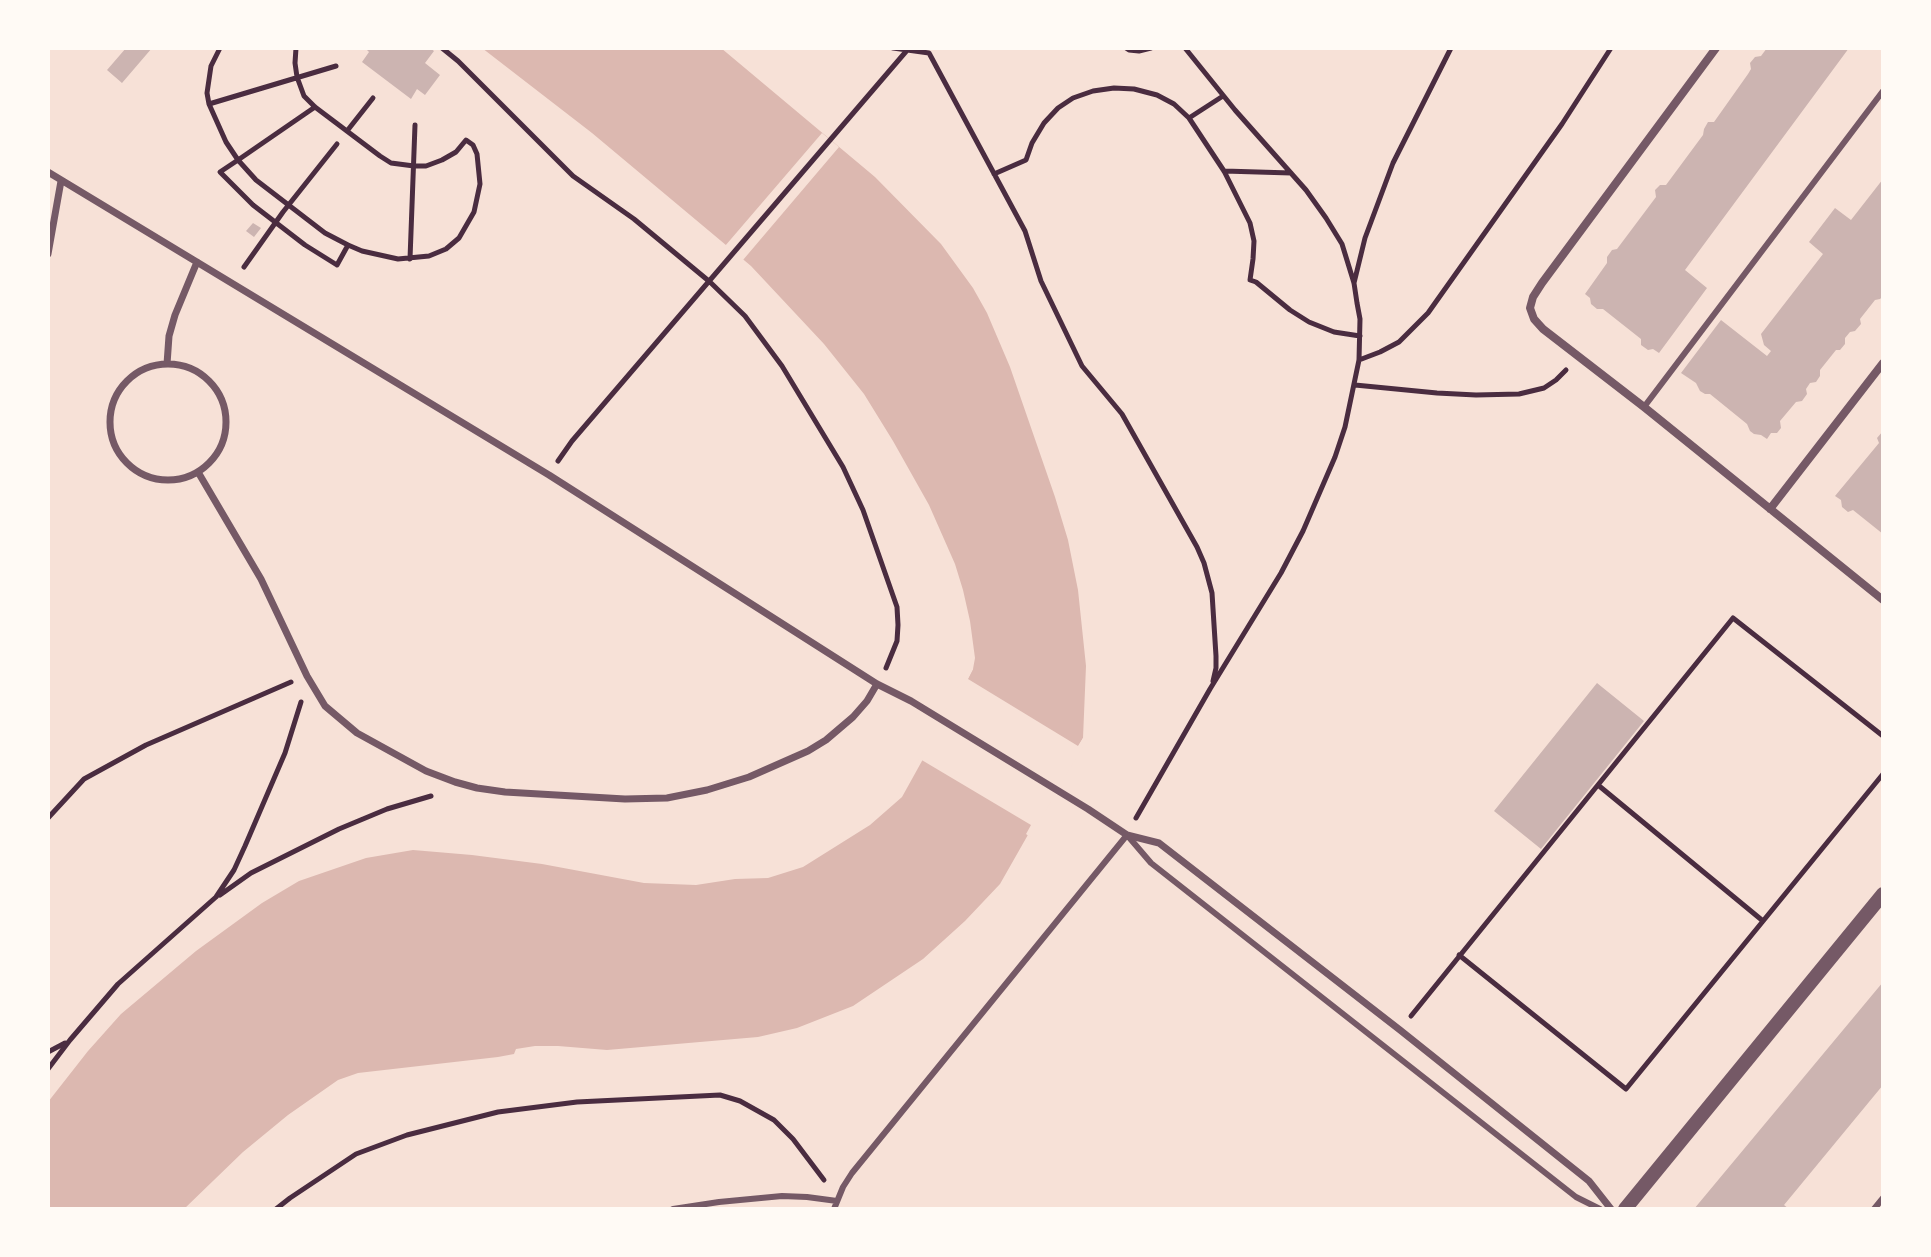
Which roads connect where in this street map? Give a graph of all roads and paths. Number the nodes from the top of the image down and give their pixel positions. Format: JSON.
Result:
{"nodes":[{"id":1,"x":220,"y":48,"type":"edge"},
{"id":2,"x":296,"y":48,"type":"edge"},
{"id":3,"x":442,"y":48,"type":"edge"},
{"id":4,"x":893,"y":48,"type":"edge"},
{"id":5,"x":1126,"y":48,"type":"edge"},
{"id":6,"x":1151,"y":48,"type":"edge"},
{"id":7,"x":1185,"y":48,"type":"edge"},
{"id":8,"x":1451,"y":48,"type":"edge"},
{"id":9,"x":1611,"y":48,"type":"edge"},
{"id":10,"x":1716,"y":48,"type":"edge"},
{"id":11,"x":909,"y":49,"type":"edge"},
{"id":12,"x":336,"y":66,"type":"dead end"},
{"id":13,"x":297,"y":77,"type":"junction"},
{"id":14,"x":1883,"y":91,"type":"edge"},
{"id":15,"x":1223,"y":96,"type":"junction"},
{"id":16,"x":373,"y":98,"type":"dead end"},
{"id":17,"x":209,"y":104,"type":"junction"},
{"id":18,"x":315,"y":107,"type":"junction"},
{"id":19,"x":1189,"y":118,"type":"junction"},
{"id":20,"x":415,"y":125,"type":"dead end"},
{"id":21,"x":347,"y":131,"type":"junction"},
{"id":22,"x":337,"y":144,"type":"dead end"},
{"id":23,"x":238,"y":160,"type":"junction"},
{"id":24,"x":414,"y":166,"type":"junction"},
{"id":25,"x":1224,"y":171,"type":"junction"},
{"id":26,"x":48,"y":172,"type":"edge"},
{"id":27,"x":1292,"y":173,"type":"junction"},
{"id":28,"x":994,"y":174,"type":"junction"},
{"id":29,"x":61,"y":181,"type":"junction"},
{"id":30,"x":288,"y":206,"type":"junction"},
{"id":31,"x":275,"y":222,"type":"junction"},
{"id":32,"x":348,"y":245,"type":"junction"},
{"id":33,"x":48,"y":254,"type":"edge"},
{"id":34,"x":410,"y":259,"type":"junction"},
{"id":35,"x":197,"y":262,"type":"junction"},
{"id":36,"x":710,"y":282,"type":"junction"},
{"id":37,"x":232,"y":283,"type":"junction"},
{"id":38,"x":1354,"y":283,"type":"junction"},
{"id":39,"x":1360,"y":336,"type":"junction"},
{"id":40,"x":1580,"y":357,"type":"junction"},
{"id":41,"x":1359,"y":360,"type":"junction"},
{"id":42,"x":1883,"y":363,"type":"edge"},
{"id":43,"x":167,"y":364,"type":"junction"},
{"id":44,"x":1355,"y":385,"type":"junction"},
{"id":45,"x":1644,"y":407,"type":"junction"},
{"id":46,"x":198,"y":472,"type":"junction"},
{"id":47,"x":549,"y":475,"type":"junction"},
{"id":48,"x":1770,"y":509,"type":"junction"},
{"id":49,"x":1883,"y":600,"type":"edge"},
{"id":50,"x":307,"y":676,"type":"junction"},
{"id":51,"x":877,"y":684,"type":"junction"},
{"id":52,"x":1210,"y":689,"type":"junction"},
{"id":53,"x":1883,"y":736,"type":"edge"},
{"id":54,"x":1883,"y":774,"type":"edge"},
{"id":55,"x":1598,"y":785,"type":"junction"},
{"id":56,"x":477,"y":788,"type":"junction"},
{"id":57,"x":48,"y":818,"type":"edge"},
{"id":58,"x":1127,"y":835,"type":"junction"},
{"id":59,"x":1883,"y":894,"type":"edge"},
{"id":60,"x":216,"y":897,"type":"junction"},
{"id":61,"x":1763,"y":921,"type":"junction"},
{"id":62,"x":1459,"y":955,"type":"junction"},
{"id":63,"x":1400,"y":1030,"type":"junction"},
{"id":64,"x":70,"y":1040,"type":"junction"},
{"id":65,"x":48,"y":1052,"type":"edge"},
{"id":66,"x":48,"y":1069,"type":"edge"},
{"id":67,"x":1883,"y":1198,"type":"edge"},
{"id":68,"x":837,"y":1201,"type":"junction"},
{"id":69,"x":276,"y":1209,"type":"edge"},
{"id":70,"x":673,"y":1209,"type":"edge"},
{"id":71,"x":834,"y":1209,"type":"edge"},
{"id":72,"x":1600,"y":1209,"type":"edge"},
{"id":73,"x":1611,"y":1209,"type":"edge"},
{"id":74,"x":1625,"y":1209,"type":"edge"},
{"id":75,"x":1874,"y":1209,"type":"edge"}],
"edges":[{"from":1,"to":17,"type":"path"},
{"from":2,"to":13,"type":"path"},
{"from":3,"to":36,"type":"path"},
{"from":4,"to":11,"type":"path"},
{"from":5,"to":6,"type":"path"},
{"from":7,"to":15,"type":"path"},
{"from":8,"to":38,"type":"path"},
{"from":9,"to":41,"type":"path"},
{"from":10,"to":40,"type":"street"},
{"from":11,"to":28,"type":"path"},
{"from":11,"to":36,"type":"path"},
{"from":12,"to":13,"type":"path"},
{"from":13,"to":17,"type":"path"},
{"from":13,"to":18,"type":"path"},
{"from":14,"to":45,"type":"lane"},
{"from":15,"to":19,"type":"path"},
{"from":15,"to":27,"type":"path"},
{"from":16,"to":21,"type":"path"},
{"from":17,"to":23,"type":"path"},
{"from":18,"to":21,"type":"path"},
{"from":18,"to":23,"type":"path"},
{"from":19,"to":25,"type":"path"},
{"from":19,"to":28,"type":"path"},
{"from":20,"to":24,"type":"path"},
{"from":21,"to":24,"type":"path"},
{"from":22,"to":30,"type":"path"},
{"from":23,"to":30,"type":"path"},
{"from":23,"to":31,"type":"path"},
{"from":24,"to":34,"type":"path"},
{"from":24,"to":34,"type":"path"},
{"from":25,"to":27,"type":"path"},
{"from":25,"to":39,"type":"path"},
{"from":26,"to":29,"type":"street"},
{"from":27,"to":38,"type":"path"},
{"from":28,"to":52,"type":"path"},
{"from":29,"to":33,"type":"street"},
{"from":29,"to":35,"type":"street"},
{"from":30,"to":31,"type":"path"},
{"from":30,"to":32,"type":"path"},
{"from":31,"to":32,"type":"path"},
{"from":31,"to":37,"type":"path"},
{"from":32,"to":34,"type":"path"},
{"from":35,"to":37,"type":"street"},
{"from":35,"to":43,"type":"street"},
{"from":36,"to":47,"type":"path"},
{"from":36,"to":51,"type":"path"},
{"from":37,"to":47,"type":"street"},
{"from":38,"to":39,"type":"path"},
{"from":39,"to":41,"type":"path"},
{"from":40,"to":44,"type":"path"},
{"from":40,"to":45,"type":"street"},
{"from":41,"to":44,"type":"path"},
{"from":42,"to":48,"type":"street"},
{"from":43,"to":46,"type":"street"},
{"from":43,"to":46,"type":"street"},
{"from":44,"to":52,"type":"path"},
{"from":45,"to":48,"type":"street"},
{"from":46,"to":50,"type":"street"},
{"from":47,"to":51,"type":"street"},
{"from":48,"to":49,"type":"street"},
{"from":50,"to":56,"type":"street"},
{"from":50,"to":57,"type":"path"},
{"from":50,"to":60,"type":"path"},
{"from":51,"to":56,"type":"street"},
{"from":51,"to":58,"type":"street"},
{"from":52,"to":58,"type":"path"},
{"from":53,"to":55,"type":"path"},
{"from":54,"to":61,"type":"path"},
{"from":55,"to":61,"type":"path"},
{"from":55,"to":62,"type":"path"},
{"from":56,"to":60,"type":"path"},
{"from":58,"to":63,"type":"street"},
{"from":58,"to":68,"type":"lane"},
{"from":58,"to":72,"type":"lane"},
{"from":59,"to":74,"type":"street"},
{"from":60,"to":64,"type":"path"},
{"from":61,"to":62,"type":"path"},
{"from":62,"to":63,"type":"path"},
{"from":63,"to":73,"type":"street"},
{"from":64,"to":65,"type":"path"},
{"from":64,"to":66,"type":"path"},
{"from":67,"to":75,"type":"lane"},
{"from":68,"to":69,"type":"path"},
{"from":68,"to":70,"type":"lane"},
{"from":68,"to":71,"type":"lane"}]}
